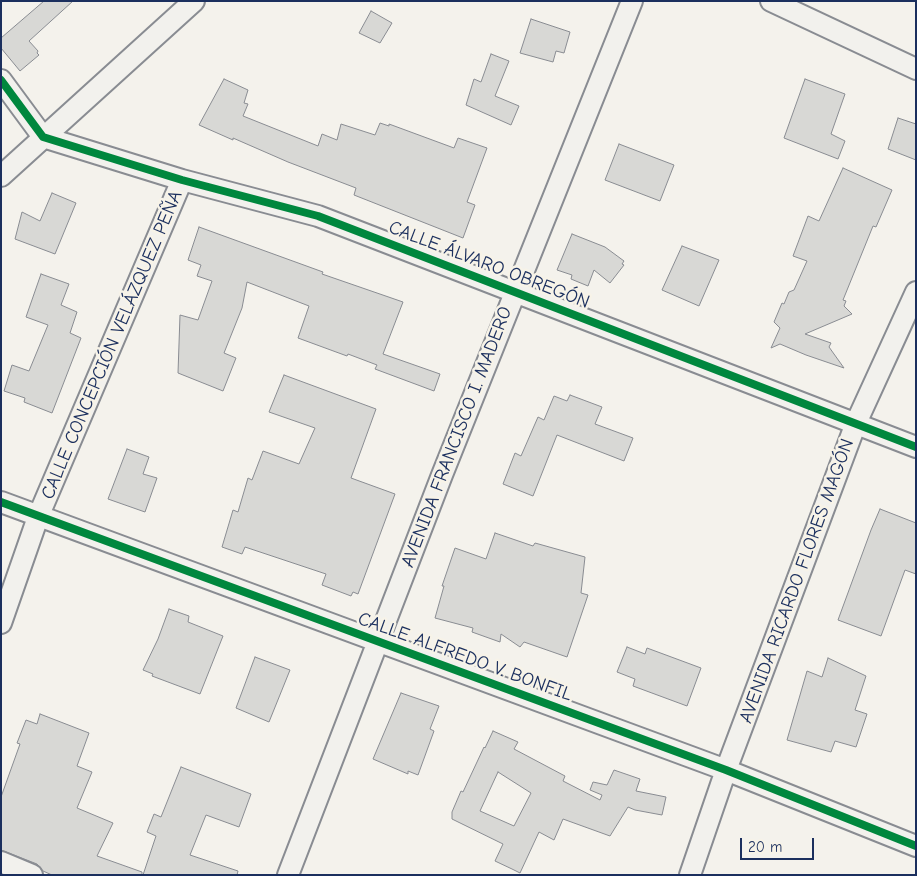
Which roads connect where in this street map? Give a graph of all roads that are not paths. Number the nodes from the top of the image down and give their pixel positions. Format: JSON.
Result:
{"nodes":[{"id":1,"x":632,"y":1,"type":"edge"},
{"id":2,"x":771,"y":1,"type":"edge"},
{"id":3,"x":192,"y":2,"type":"edge"},
{"id":4,"x":916,"y":69,"type":"edge"},
{"id":5,"x":1,"y":80,"type":"edge"},
{"id":6,"x":43,"y":137,"type":"junction"},
{"id":7,"x":1,"y":176,"type":"edge"},
{"id":8,"x":182,"y":180,"type":"junction"},
{"id":9,"x":514,"y":292,"type":"junction"},
{"id":10,"x":916,"y":292,"type":"edge"},
{"id":11,"x":856,"y":423,"type":"junction"},
{"id":12,"x":916,"y":447,"type":"edge"},
{"id":13,"x":1,"y":502,"type":"edge"},
{"id":14,"x":38,"y":517,"type":"junction"},
{"id":15,"x":1,"y":622,"type":"edge"},
{"id":16,"x":378,"y":642,"type":"junction"},
{"id":17,"x":726,"y":770,"type":"junction"},
{"id":18,"x":916,"y":846,"type":"edge"},
{"id":19,"x":1,"y":862,"type":"edge"},
{"id":20,"x":32,"y":875,"type":"edge"},
{"id":21,"x":288,"y":875,"type":"edge"},
{"id":22,"x":690,"y":875,"type":"edge"}],
"edges":[{"from":1,"to":9,"type":"street","name":"AVENIDA FRANCISCO I. MADERO"},
{"from":2,"to":4,"type":"street"},
{"from":3,"to":6,"type":"street"},
{"from":5,"to":6,"type":"street"},
{"from":6,"to":7,"type":"street"},
{"from":6,"to":8,"type":"street","name":"CALLE ÁLVARO OBREGÓN"},
{"from":8,"to":9,"type":"street","name":"CALLE ÁLVARO OBREGÓN"},
{"from":8,"to":14,"type":"street","name":"CALLE CONCEPCIÓN VELÁZQUEZ PEÑA"},
{"from":9,"to":11,"type":"street","name":"CALLE ÁLVARO OBREGÓN"},
{"from":9,"to":16,"type":"street","name":"AVENIDA FRANCISCO I. MADERO"},
{"from":10,"to":11,"type":"street","name":"AVENIDA RICARDO FLORES MAGÓN"},
{"from":11,"to":12,"type":"street","name":"CALLE ÁLVARO OBREGÓN"},
{"from":11,"to":17,"type":"street","name":"AVENIDA RICARDO FLORES MAGÓN"},
{"from":13,"to":14,"type":"street","name":"CALLE ALFREDO V. BONFIL"},
{"from":14,"to":15,"type":"street","name":"CALLE CONCEPCIÓN VELÁZQUEZ PEÑA"},
{"from":14,"to":16,"type":"street","name":"CALLE ALFREDO V. BONFIL"},
{"from":16,"to":17,"type":"street","name":"CALLE ALFREDO V. BONFIL"},
{"from":16,"to":21,"type":"street","name":"AVENIDA FRANCISCO I. MADERO"},
{"from":17,"to":18,"type":"street","name":"CALLE ALFREDO V. BONFIL"},
{"from":17,"to":22,"type":"street","name":"AVENIDA RICARDO FLORES MAGÓN"},
{"from":19,"to":20,"type":"street"}]}
